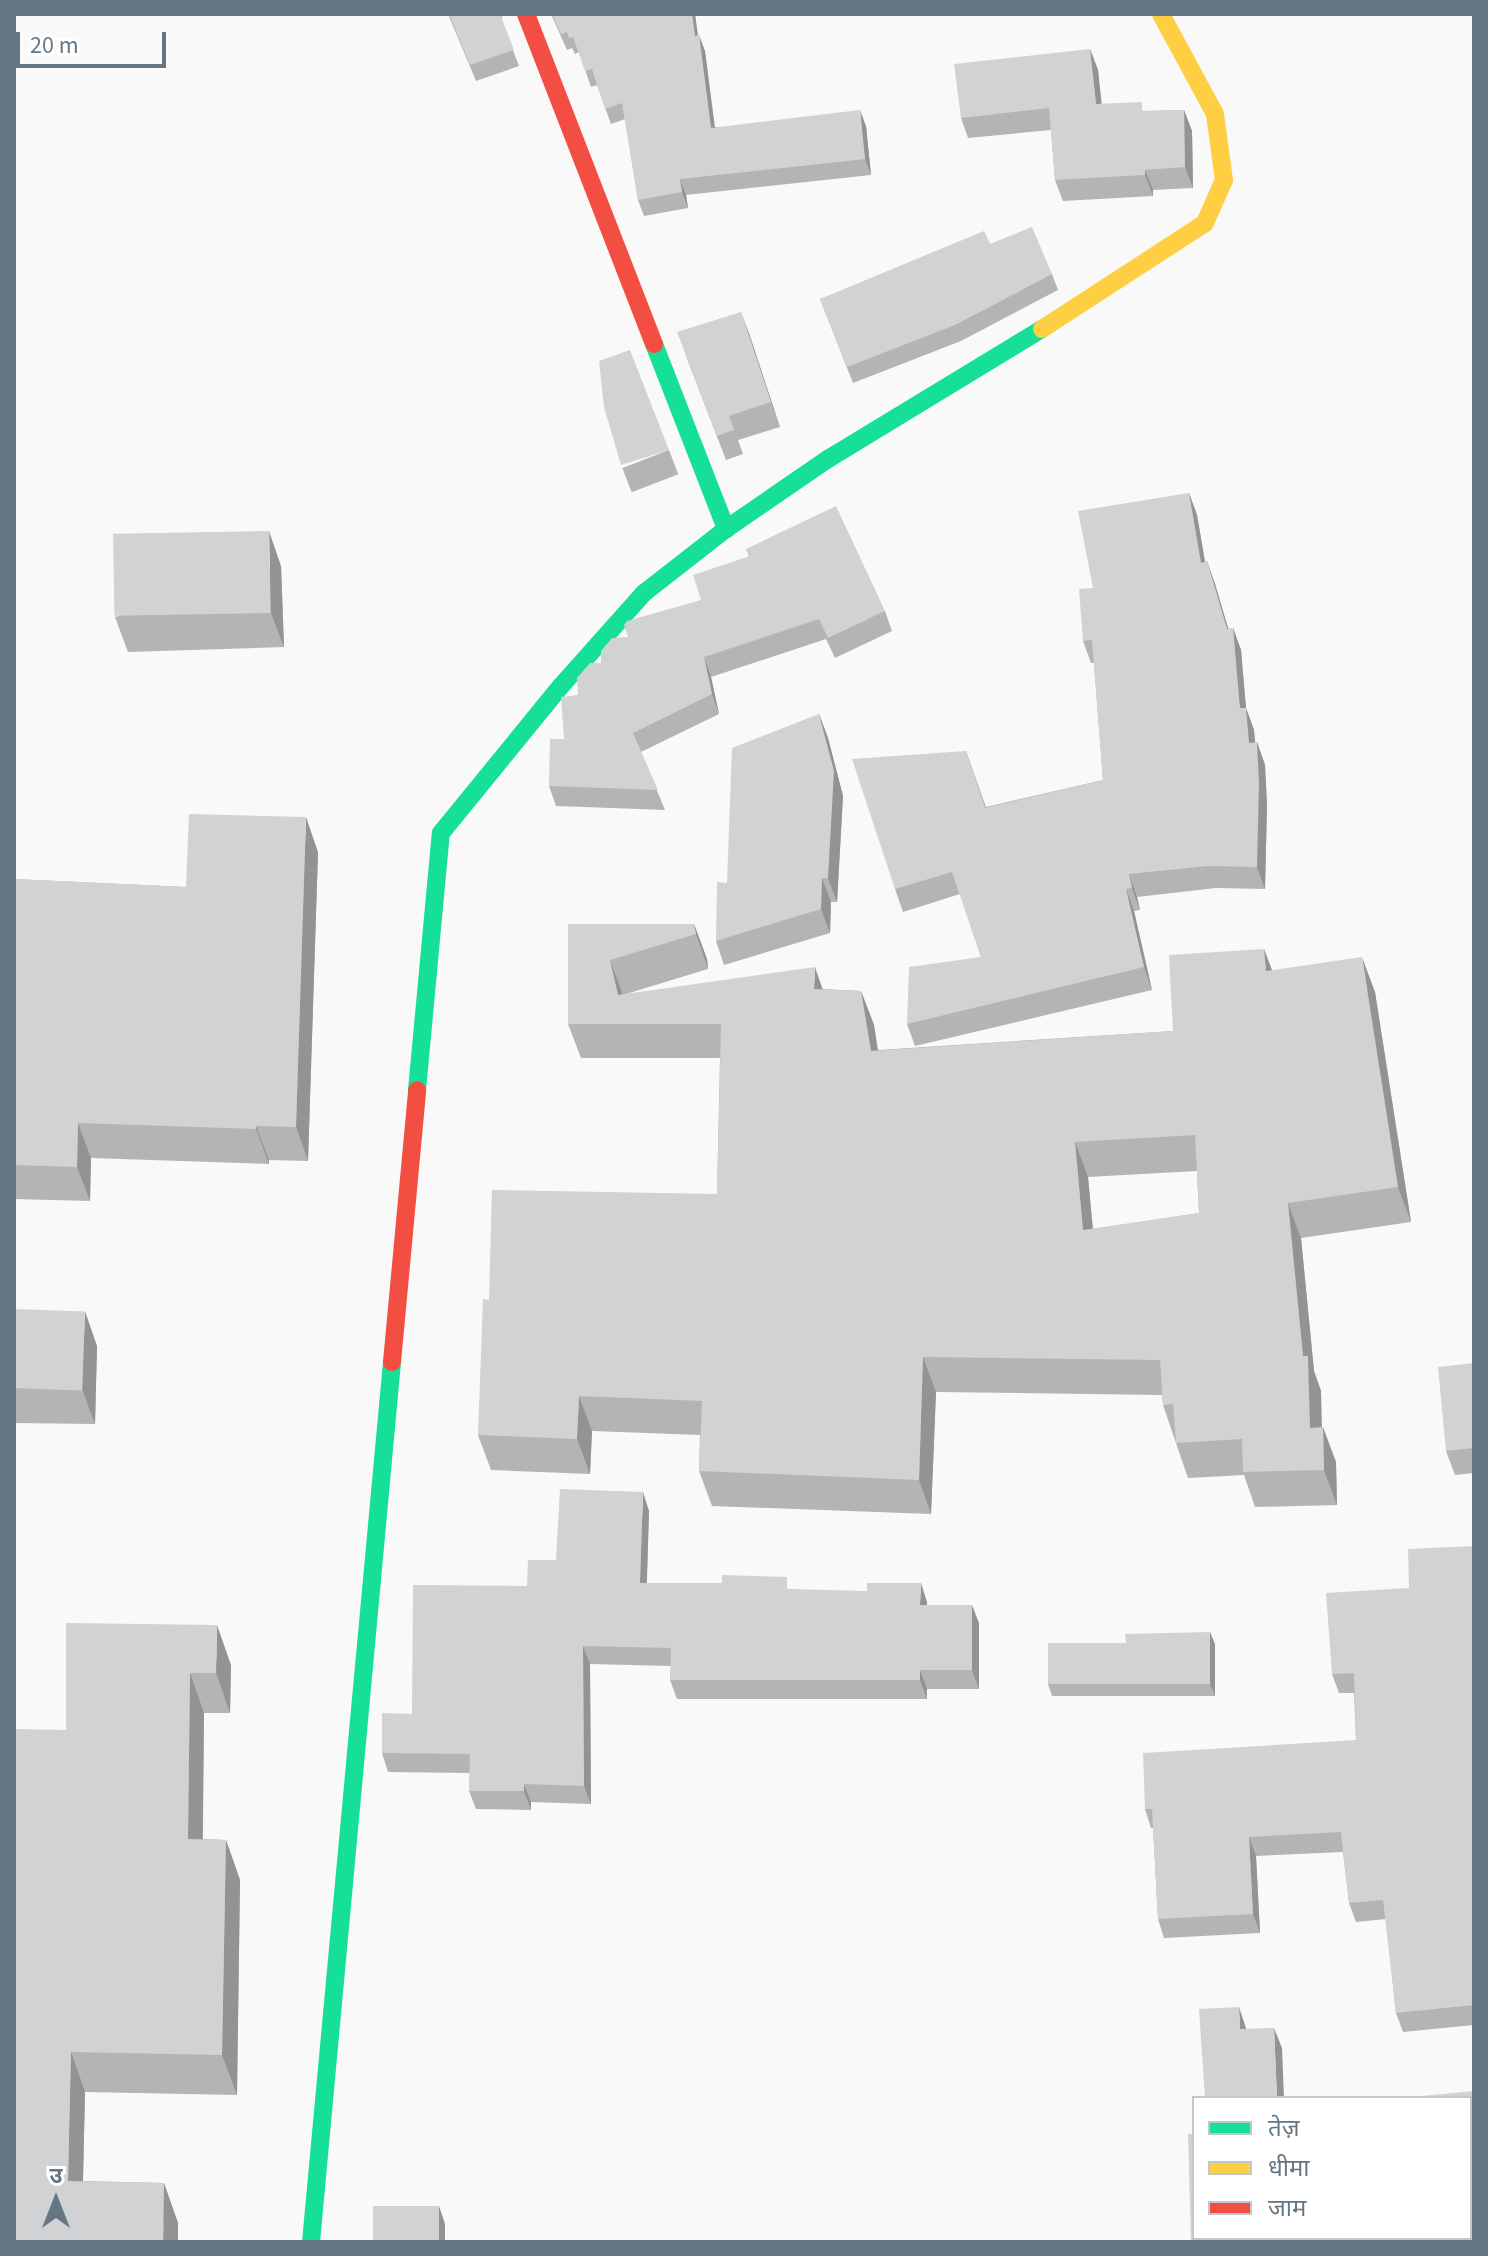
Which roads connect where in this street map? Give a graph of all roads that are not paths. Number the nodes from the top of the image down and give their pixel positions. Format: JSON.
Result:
{"nodes":[{"id":1,"x":526,"y":14,"type":"edge"},
{"id":2,"x":1161,"y":14,"type":"edge"},
{"id":3,"x":726,"y":529,"type":"junction"},
{"id":4,"x":311,"y":2242,"type":"edge"}],
"edges":[{"from":1,"to":3,"type":"street"},
{"from":2,"to":3,"type":"street"},
{"from":3,"to":4,"type":"street"}]}
